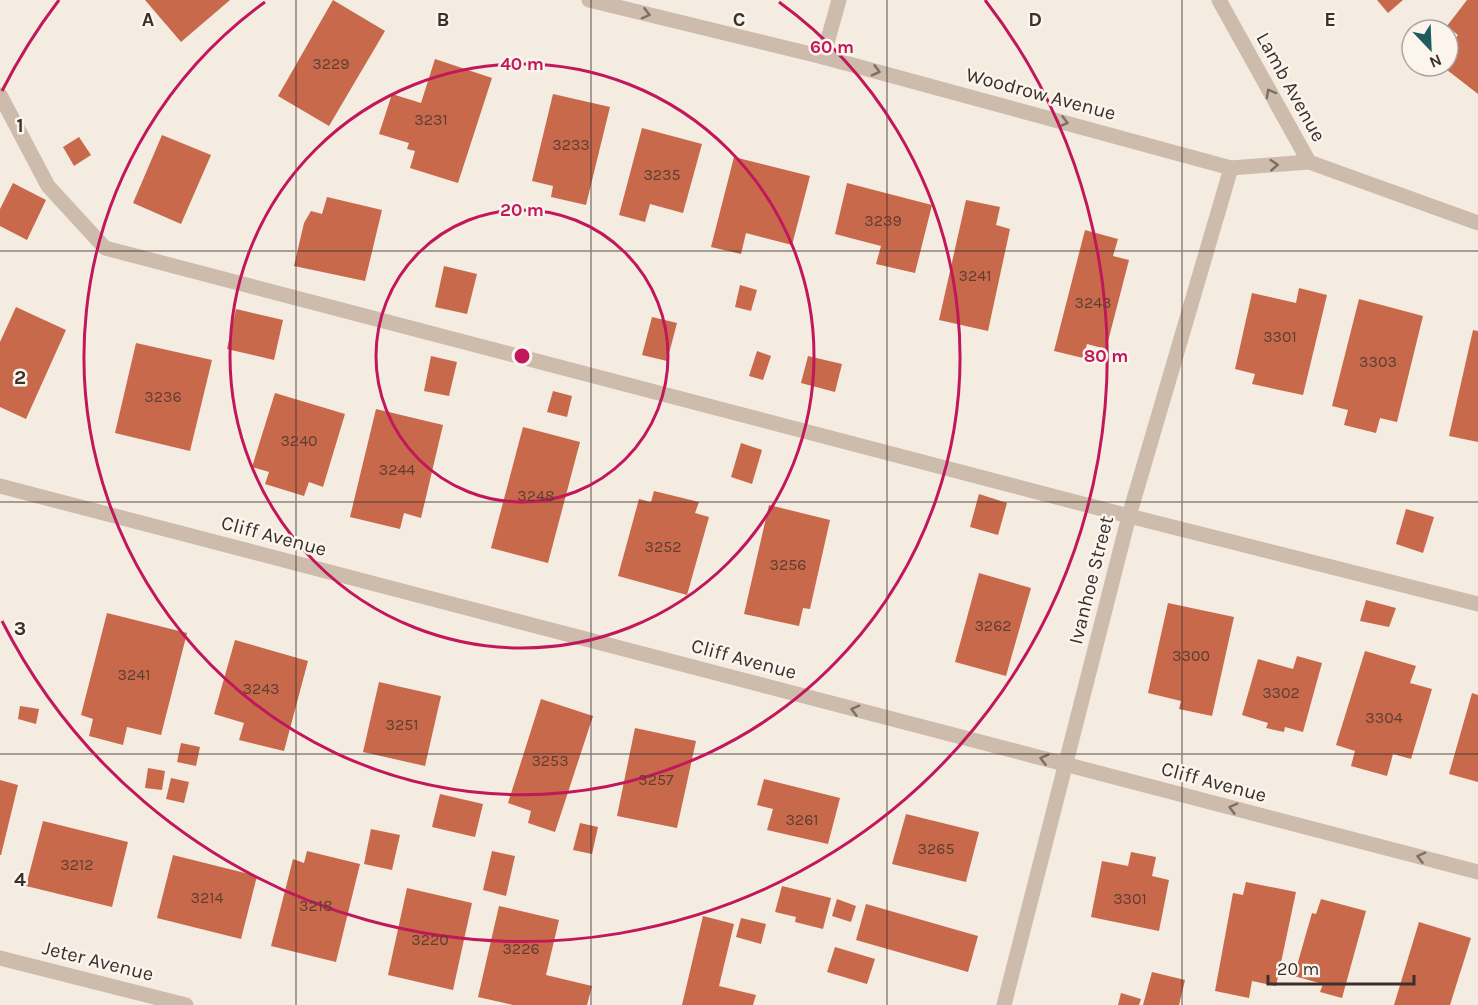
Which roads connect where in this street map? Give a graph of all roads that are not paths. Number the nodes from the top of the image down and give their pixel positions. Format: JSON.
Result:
{"nodes":[{"id":1,"x":589,"y":0,"type":"edge"},
{"id":2,"x":839,"y":0,"type":"edge"},
{"id":3,"x":1219,"y":0,"type":"edge"},
{"id":4,"x":823,"y":57,"type":"junction"},
{"id":5,"x":0,"y":95,"type":"edge"},
{"id":6,"x":1309,"y":162,"type":"junction"},
{"id":7,"x":1232,"y":168,"type":"junction"},
{"id":8,"x":1478,"y":223,"type":"edge"},
{"id":9,"x":0,"y":486,"type":"edge"},
{"id":10,"x":1129,"y":516,"type":"junction"},
{"id":11,"x":1478,"y":604,"type":"edge"},
{"id":12,"x":1066,"y":764,"type":"junction"},
{"id":13,"x":1478,"y":872,"type":"edge"},
{"id":14,"x":0,"y":958,"type":"edge"},
{"id":15,"x":186,"y":1005,"type":"edge"},
{"id":16,"x":1005,"y":1005,"type":"edge"}],
"edges":[{"from":1,"to":4,"type":"street","name":"Woodrow Avenue","one_way":true},
{"from":2,"to":4,"type":"street"},
{"from":6,"to":3,"type":"street","name":"Lamb Avenue","one_way":true},
{"from":4,"to":7,"type":"street","name":"Woodrow Avenue","one_way":true},
{"from":5,"to":10,"type":"street"},
{"from":7,"to":6,"type":"street","name":"Woodrow Avenue","one_way":true},
{"from":6,"to":8,"type":"street","name":"Woodrow Avenue"},
{"from":7,"to":10,"type":"street","name":"Ivanhoe Street"},
{"from":12,"to":9,"type":"street","name":"Cliff Avenue","one_way":true},
{"from":10,"to":11,"type":"street"},
{"from":10,"to":12,"type":"street","name":"Ivanhoe Street"},
{"from":13,"to":12,"type":"street","name":"Cliff Avenue","one_way":true},
{"from":12,"to":16,"type":"street","name":"Ivanhoe Street"},
{"from":14,"to":15,"type":"street","name":"Jeter Avenue"}]}
